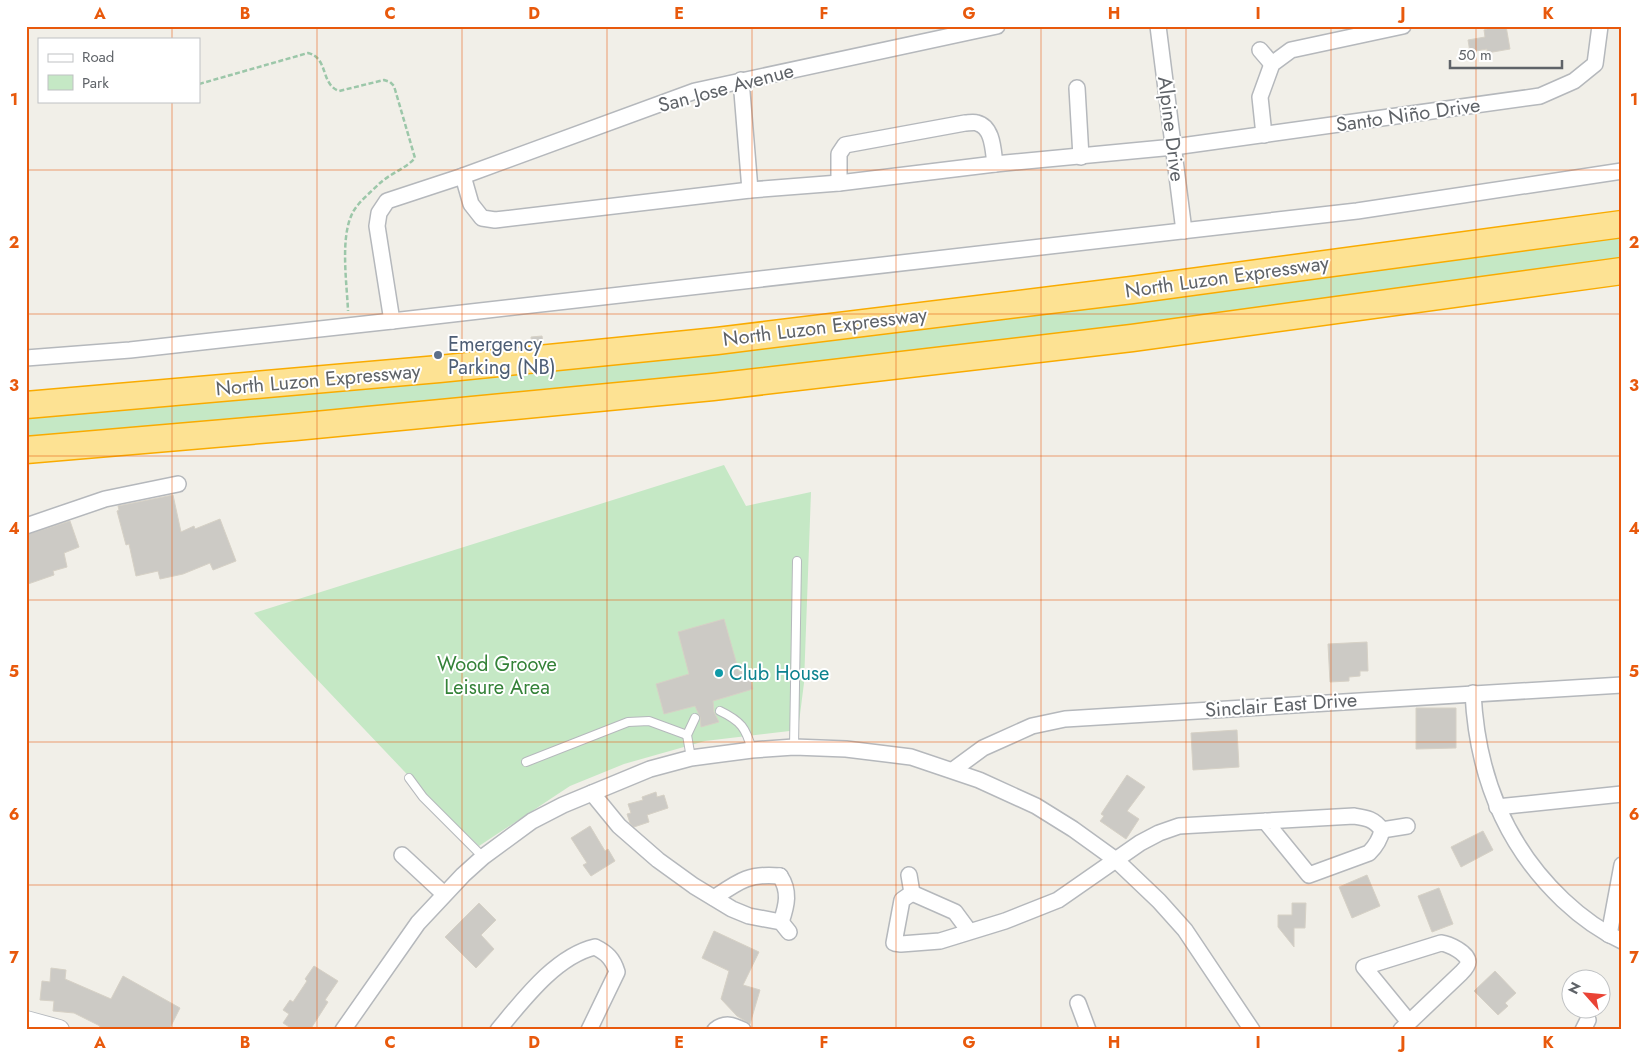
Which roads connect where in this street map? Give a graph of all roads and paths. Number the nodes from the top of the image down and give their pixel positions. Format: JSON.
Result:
{"nodes":[{"id":1,"x":997,"y":26,"type":"edge"},
{"id":2,"x":1158,"y":26,"type":"edge"},
{"id":3,"x":1403,"y":26,"type":"edge"},
{"id":4,"x":1600,"y":26,"type":"edge"},
{"id":5,"x":1260,"y":50,"type":"dead end"},
{"id":6,"x":1272,"y":64,"type":"junction"},
{"id":7,"x":741,"y":80,"type":"junction"},
{"id":8,"x":200,"y":84,"type":"edge"},
{"id":9,"x":1077,"y":88,"type":"dead end"},
{"id":10,"x":1264,"y":135,"type":"junction"},
{"id":11,"x":1174,"y":147,"type":"junction"},
{"id":12,"x":1081,"y":157,"type":"junction"},
{"id":13,"x":995,"y":164,"type":"junction"},
{"id":14,"x":1622,"y":171,"type":"edge"},
{"id":15,"x":462,"y":176,"type":"junction"},
{"id":16,"x":839,"y":183,"type":"junction"},
{"id":17,"x":750,"y":190,"type":"junction"},
{"id":18,"x":1622,"y":224,"type":"edge"},
{"id":19,"x":1184,"y":231,"type":"junction"},
{"id":20,"x":1622,"y":271,"type":"edge"},
{"id":21,"x":392,"y":321,"type":"junction"},
{"id":22,"x":349,"y":325,"type":"junction"},
{"id":23,"x":26,"y":358,"type":"edge"},
{"id":24,"x":26,"y":404,"type":"edge"},
{"id":25,"x":26,"y":450,"type":"edge"},
{"id":26,"x":178,"y":484,"type":"dead end"},
{"id":27,"x":26,"y":526,"type":"edge"},
{"id":28,"x":798,"y":561,"type":"dead end"},
{"id":29,"x":1622,"y":685,"type":"edge"},
{"id":30,"x":1473,"y":693,"type":"junction"},
{"id":31,"x":720,"y":711,"type":"dead end"},
{"id":32,"x":695,"y":718,"type":"dead end"},
{"id":33,"x":687,"y":735,"type":"junction"},
{"id":34,"x":794,"y":747,"type":"junction"},
{"id":35,"x":752,"y":750,"type":"junction"},
{"id":36,"x":691,"y":758,"type":"junction"},
{"id":37,"x":526,"y":762,"type":"dead end"},
{"id":38,"x":953,"y":770,"type":"junction"},
{"id":39,"x":408,"y":778,"type":"dead end"},
{"id":40,"x":592,"y":793,"type":"junction"},
{"id":41,"x":1622,"y":794,"type":"edge"},
{"id":42,"x":1497,"y":807,"type":"junction"},
{"id":43,"x":1265,"y":821,"type":"junction"},
{"id":44,"x":1407,"y":826,"type":"dead end"},
{"id":45,"x":1382,"y":830,"type":"junction"},
{"id":46,"x":402,"y":855,"type":"dead end"},
{"id":47,"x":483,"y":857,"type":"junction"},
{"id":48,"x":1116,"y":860,"type":"junction"},
{"id":49,"x":1622,"y":865,"type":"edge"},
{"id":50,"x":909,"y":875,"type":"dead end"},
{"id":51,"x":912,"y":893,"type":"junction"},
{"id":52,"x":444,"y":894,"type":"junction"},
{"id":53,"x":714,"y":898,"type":"junction"},
{"id":54,"x":969,"y":932,"type":"junction"},
{"id":55,"x":1615,"y":938,"type":"edge"},
{"id":56,"x":1078,"y":1003,"type":"dead end"},
{"id":57,"x":26,"y":1021,"type":"edge"},
{"id":58,"x":1405,"y":1026,"type":"edge"},
{"id":59,"x":59,"y":1030,"type":"edge"},
{"id":60,"x":343,"y":1030,"type":"edge"},
{"id":61,"x":498,"y":1030,"type":"edge"},
{"id":62,"x":589,"y":1030,"type":"edge"},
{"id":63,"x":715,"y":1030,"type":"edge"},
{"id":64,"x":743,"y":1030,"type":"edge"},
{"id":65,"x":1088,"y":1030,"type":"edge"},
{"id":66,"x":1252,"y":1030,"type":"edge"}],
"edges":[{"from":1,"to":7,"type":"street","name":"San Jose Avenue"},
{"from":2,"to":11,"type":"street","name":"Alpine Drive"},
{"from":3,"to":6,"type":"street"},
{"from":4,"to":10,"type":"street","name":"Santo Niño Drive"},
{"from":5,"to":6,"type":"street"},
{"from":6,"to":10,"type":"street"},
{"from":7,"to":15,"type":"street","name":"San Jose Avenue"},
{"from":7,"to":17,"type":"street"},
{"from":8,"to":22,"type":"path"},
{"from":9,"to":12,"type":"street"},
{"from":10,"to":11,"type":"street","name":"Santo Niño Drive"},
{"from":11,"to":12,"type":"street","name":"Santo Niño Drive"},
{"from":11,"to":19,"type":"street","name":"Alpine Drive"},
{"from":12,"to":13,"type":"street","name":"Santo Niño Drive"},
{"from":13,"to":16,"type":"street","name":"Santo Niño Drive"},
{"from":13,"to":16,"type":"street"},
{"from":14,"to":19,"type":"street"},
{"from":15,"to":17,"type":"street","name":"Santo Niño Drive"},
{"from":15,"to":21,"type":"street","name":"San Jose Avenue"},
{"from":16,"to":17,"type":"street","name":"Santo Niño Drive"},
{"from":18,"to":24,"type":"highway","name":"North Luzon Expressway"},
{"from":19,"to":21,"type":"street"},
{"from":20,"to":25,"type":"highway"},
{"from":21,"to":22,"type":"street"},
{"from":22,"to":23,"type":"street"},
{"from":26,"to":27,"type":"street"},
{"from":28,"to":34,"type":"lane"},
{"from":29,"to":30,"type":"street","name":"Sinclair East Drive"},
{"from":30,"to":38,"type":"street","name":"Sinclair East Drive"},
{"from":30,"to":42,"type":"street"},
{"from":31,"to":35,"type":"lane"},
{"from":32,"to":33,"type":"lane"},
{"from":33,"to":36,"type":"lane"},
{"from":33,"to":37,"type":"lane"},
{"from":34,"to":35,"type":"street"},
{"from":34,"to":38,"type":"street"},
{"from":35,"to":36,"type":"street"},
{"from":36,"to":40,"type":"street"},
{"from":38,"to":48,"type":"street"},
{"from":39,"to":47,"type":"lane"},
{"from":40,"to":47,"type":"street"},
{"from":40,"to":53,"type":"street"},
{"from":41,"to":42,"type":"street"},
{"from":42,"to":55,"type":"street"},
{"from":43,"to":45,"type":"street"},
{"from":43,"to":45,"type":"street"},
{"from":43,"to":48,"type":"street"},
{"from":44,"to":45,"type":"street"},
{"from":46,"to":52,"type":"street"},
{"from":47,"to":52,"type":"street"},
{"from":48,"to":54,"type":"street"},
{"from":48,"to":66,"type":"street"},
{"from":49,"to":55,"type":"street"},
{"from":50,"to":51,"type":"street"},
{"from":51,"to":54,"type":"street"},
{"from":51,"to":54,"type":"street"},
{"from":52,"to":60,"type":"street"},
{"from":53,"to":53,"type":"street"},
{"from":56,"to":65,"type":"street"},
{"from":57,"to":59,"type":"main road"},
{"from":58,"to":58,"type":"street"},
{"from":61,"to":62,"type":"street"},
{"from":63,"to":64,"type":"street"}]}
